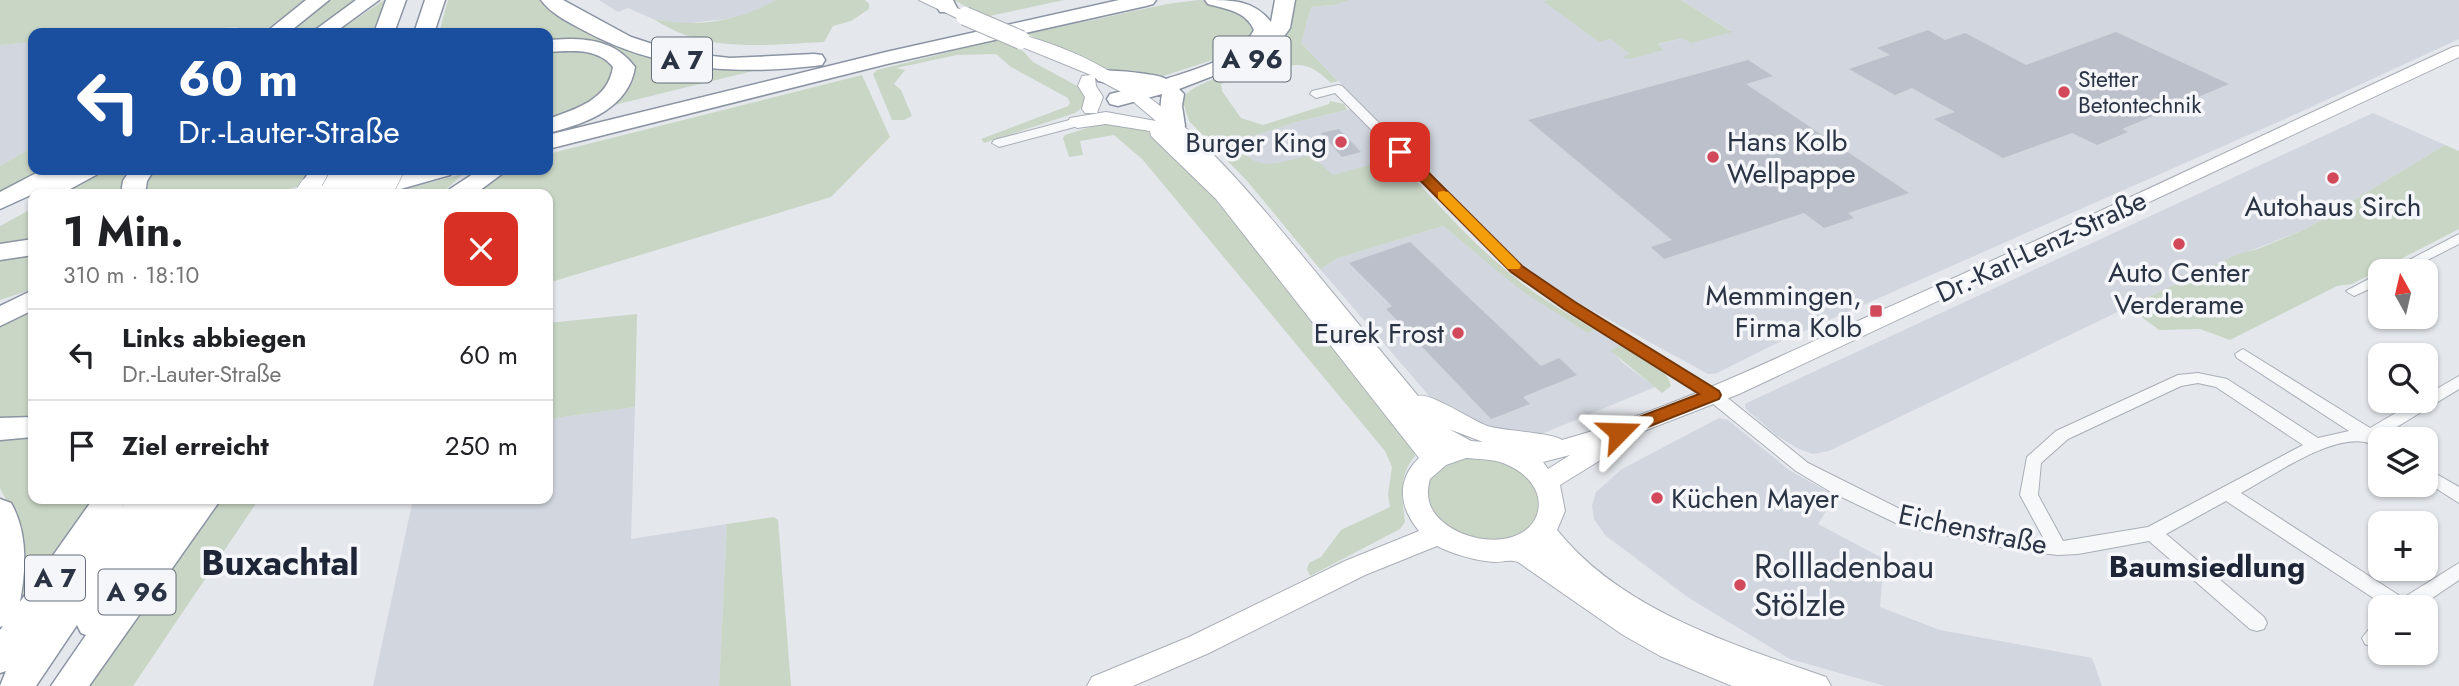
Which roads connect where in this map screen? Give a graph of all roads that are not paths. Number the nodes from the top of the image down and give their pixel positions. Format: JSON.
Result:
{"nodes":[{"id":1,"x":319,"y":0,"type":"edge"},
{"id":2,"x":369,"y":0,"type":"edge"},
{"id":3,"x":396,"y":0,"type":"edge"},
{"id":4,"x":416,"y":0,"type":"edge"},
{"id":5,"x":435,"y":0,"type":"edge"},
{"id":6,"x":551,"y":0,"type":"edge"},
{"id":7,"x":927,"y":0,"type":"edge"},
{"id":8,"x":1105,"y":0,"type":"edge"},
{"id":9,"x":1146,"y":0,"type":"edge"},
{"id":10,"x":1215,"y":0,"type":"edge"},
{"id":11,"x":1285,"y":0,"type":"edge"},
{"id":12,"x":952,"y":8,"type":"edge"},
{"id":13,"x":282,"y":28,"type":"edge"},
{"id":14,"x":328,"y":28,"type":"edge"},
{"id":15,"x":386,"y":28,"type":"edge"},
{"id":16,"x":406,"y":28,"type":"edge"},
{"id":17,"x":426,"y":28,"type":"edge"},
{"id":18,"x":553,"y":46,"type":"edge"},
{"id":19,"x":2459,"y":51,"type":"edge"},
{"id":20,"x":882,"y":54,"type":"junction"},
{"id":21,"x":828,"y":64,"type":"junction"},
{"id":22,"x":1097,"y":78,"type":"junction"},
{"id":23,"x":1177,"y":87,"type":"junction"},
{"id":24,"x":1316,"y":93,"type":"dead end"},
{"id":25,"x":1135,"y":105,"type":"junction"},
{"id":26,"x":1091,"y":109,"type":"junction"},
{"id":27,"x":1077,"y":122,"type":"junction"},
{"id":28,"x":1174,"y":126,"type":"junction"},
{"id":29,"x":553,"y":127,"type":"edge"},
{"id":30,"x":553,"y":128,"type":"edge"},
{"id":31,"x":553,"y":143,"type":"edge"},
{"id":32,"x":999,"y":143,"type":"dead end"},
{"id":33,"x":49,"y":175,"type":"edge"},
{"id":34,"x":79,"y":175,"type":"edge"},
{"id":35,"x":336,"y":175,"type":"edge"},
{"id":36,"x":374,"y":175,"type":"edge"},
{"id":37,"x":424,"y":175,"type":"edge"},
{"id":38,"x":488,"y":175,"type":"edge"},
{"id":39,"x":317,"y":186,"type":"edge"},
{"id":40,"x":52,"y":189,"type":"edge"},
{"id":41,"x":372,"y":189,"type":"edge"},
{"id":42,"x":466,"y":189,"type":"edge"},
{"id":43,"x":0,"y":202,"type":"edge"},
{"id":44,"x":28,"y":202,"type":"edge"},
{"id":45,"x":0,"y":217,"type":"edge"},
{"id":46,"x":2459,"y":238,"type":"edge"},
{"id":47,"x":28,"y":248,"type":"edge"},
{"id":48,"x":0,"y":252,"type":"edge"},
{"id":49,"x":2418,"y":259,"type":"edge"},
{"id":50,"x":2368,"y":284,"type":"edge"},
{"id":51,"x":2354,"y":291,"type":"dead end"},
{"id":52,"x":28,"y":295,"type":"edge"},
{"id":53,"x":28,"y":302,"type":"edge"},
{"id":54,"x":0,"y":304,"type":"edge"},
{"id":55,"x":0,"y":317,"type":"edge"},
{"id":56,"x":2244,"y":354,"type":"dead end"},
{"id":57,"x":1384,"y":369,"type":"junction"},
{"id":58,"x":2459,"y":382,"type":"edge"},
{"id":59,"x":1713,"y":395,"type":"junction"},
{"id":60,"x":28,"y":427,"type":"edge"},
{"id":61,"x":2393,"y":427,"type":"edge"},
{"id":62,"x":0,"y":429,"type":"edge"},
{"id":63,"x":1619,"y":432,"type":"junction"},
{"id":64,"x":2368,"y":434,"type":"edge"},
{"id":65,"x":2368,"y":439,"type":"edge"},
{"id":66,"x":2316,"y":445,"type":"junction"},
{"id":67,"x":1466,"y":449,"type":"junction"},
{"id":68,"x":1517,"y":458,"type":"junction"},
{"id":69,"x":1434,"y":459,"type":"junction"},
{"id":70,"x":1546,"y":482,"type":"junction"},
{"id":71,"x":2438,"y":482,"type":"edge"},
{"id":72,"x":2229,"y":494,"type":"junction"},
{"id":73,"x":2459,"y":496,"type":"edge"},
{"id":74,"x":107,"y":504,"type":"edge"},
{"id":75,"x":141,"y":504,"type":"edge"},
{"id":76,"x":171,"y":504,"type":"edge"},
{"id":77,"x":201,"y":504,"type":"edge"},
{"id":78,"x":0,"y":511,"type":"edge"},
{"id":79,"x":1431,"y":525,"type":"junction"},
{"id":80,"x":1544,"y":532,"type":"junction"},
{"id":81,"x":2152,"y":533,"type":"junction"},
{"id":82,"x":2058,"y":548,"type":"junction"},
{"id":83,"x":1512,"y":549,"type":"junction"},
{"id":84,"x":2459,"y":570,"type":"edge"},
{"id":85,"x":2385,"y":595,"type":"edge"},
{"id":86,"x":2422,"y":595,"type":"edge"},
{"id":87,"x":0,"y":613,"type":"edge"},
{"id":88,"x":2257,"y":623,"type":"dead end"},
{"id":89,"x":0,"y":658,"type":"edge"},
{"id":90,"x":16,"y":686,"type":"edge"},
{"id":91,"x":51,"y":686,"type":"edge"},
{"id":92,"x":69,"y":686,"type":"edge"},
{"id":93,"x":1102,"y":686,"type":"edge"},
{"id":94,"x":1764,"y":686,"type":"edge"},
{"id":95,"x":1816,"y":686,"type":"edge"}],
"edges":[{"from":1,"to":13,"type":"highway"},
{"from":2,"to":14,"type":"highway"},
{"from":3,"to":15,"type":"highway"},
{"from":4,"to":16,"type":"highway"},
{"from":5,"to":17,"type":"highway"},
{"from":6,"to":21,"type":"highway","number":"A 7"},
{"from":7,"to":12,"type":"main road"},
{"from":8,"to":20,"type":"highway"},
{"from":9,"to":20,"type":"highway"},
{"from":10,"to":23,"type":"highway"},
{"from":11,"to":23,"type":"highway","number":"A 96"},
{"from":12,"to":22,"type":"main road","bridge":true},
{"from":18,"to":29,"type":"highway"},
{"from":19,"to":59,"type":"main road","name":"Dr.-Karl-Lenz-Straße"},
{"from":20,"to":21,"type":"highway"},
{"from":21,"to":30,"type":"highway"},
{"from":21,"to":31,"type":"highway"},
{"from":22,"to":23,"type":"highway"},
{"from":22,"to":25,"type":"main road"},
{"from":22,"to":26,"type":"main road"},
{"from":23,"to":25,"type":"highway","number":"A 96"},
{"from":23,"to":28,"type":"highway","number":"A 96"},
{"from":24,"to":59,"type":"street","name":"Eichenstraße"},
{"from":25,"to":26,"type":"main road"},
{"from":25,"to":27,"type":"main road"},
{"from":25,"to":27,"type":"main road"},
{"from":25,"to":28,"type":"main road"},
{"from":25,"to":69,"type":"main road"},
{"from":26,"to":27,"type":"main road"},
{"from":27,"to":32,"type":"street"},
{"from":28,"to":57,"type":"main road"},
{"from":33,"to":43,"type":"highway"},
{"from":34,"to":40,"type":"highway"},
{"from":35,"to":39,"type":"highway","bridge":true},
{"from":36,"to":39,"type":"highway"},
{"from":37,"to":41,"type":"highway"},
{"from":38,"to":42,"type":"highway"},
{"from":44,"to":45,"type":"highway"},
{"from":46,"to":49,"type":"street"},
{"from":47,"to":48,"type":"highway"},
{"from":50,"to":51,"type":"street"},
{"from":52,"to":54,"type":"highway"},
{"from":53,"to":55,"type":"highway"},
{"from":56,"to":64,"type":"street"},
{"from":57,"to":63,"type":"main road"},
{"from":57,"to":67,"type":"main road"},
{"from":58,"to":61,"type":"street"},
{"from":59,"to":63,"type":"main road","name":"Dr.-Karl-Lenz-Straße"},
{"from":59,"to":82,"type":"street","name":"Eichenstraße"},
{"from":60,"to":62,"type":"highway"},
{"from":63,"to":68,"type":"main road","name":"Dr.-Karl-Lenz-Straße"},
{"from":63,"to":70,"type":"main road","name":"Dr.-Karl-Lenz-Straße"},
{"from":65,"to":66,"type":"street","name":"Eichenstraße"},
{"from":66,"to":72,"type":"street","name":"Eichenstraße"},
{"from":66,"to":82,"type":"street"},
{"from":67,"to":68,"type":"main road"},
{"from":67,"to":69,"type":"main road"},
{"from":68,"to":70,"type":"main road"},
{"from":69,"to":79,"type":"main road"},
{"from":70,"to":80,"type":"main road"},
{"from":71,"to":73,"type":"street"},
{"from":72,"to":81,"type":"street","name":"Eichenstraße"},
{"from":72,"to":85,"type":"street"},
{"from":74,"to":89,"type":"highway","number":"A 7"},
{"from":75,"to":90,"type":"highway","number":"A 7"},
{"from":76,"to":91,"type":"highway","number":"A 7"},
{"from":77,"to":92,"type":"highway","number":"A 96"},
{"from":78,"to":87,"type":"highway","number":"A 7"},
{"from":79,"to":83,"type":"main road"},
{"from":79,"to":93,"type":"main road"},
{"from":80,"to":83,"type":"main road"},
{"from":80,"to":95,"type":"main road"},
{"from":81,"to":82,"type":"street","name":"Eichenstraße"},
{"from":81,"to":88,"type":"street"},
{"from":83,"to":94,"type":"main road"},
{"from":84,"to":86,"type":"street"}]}
